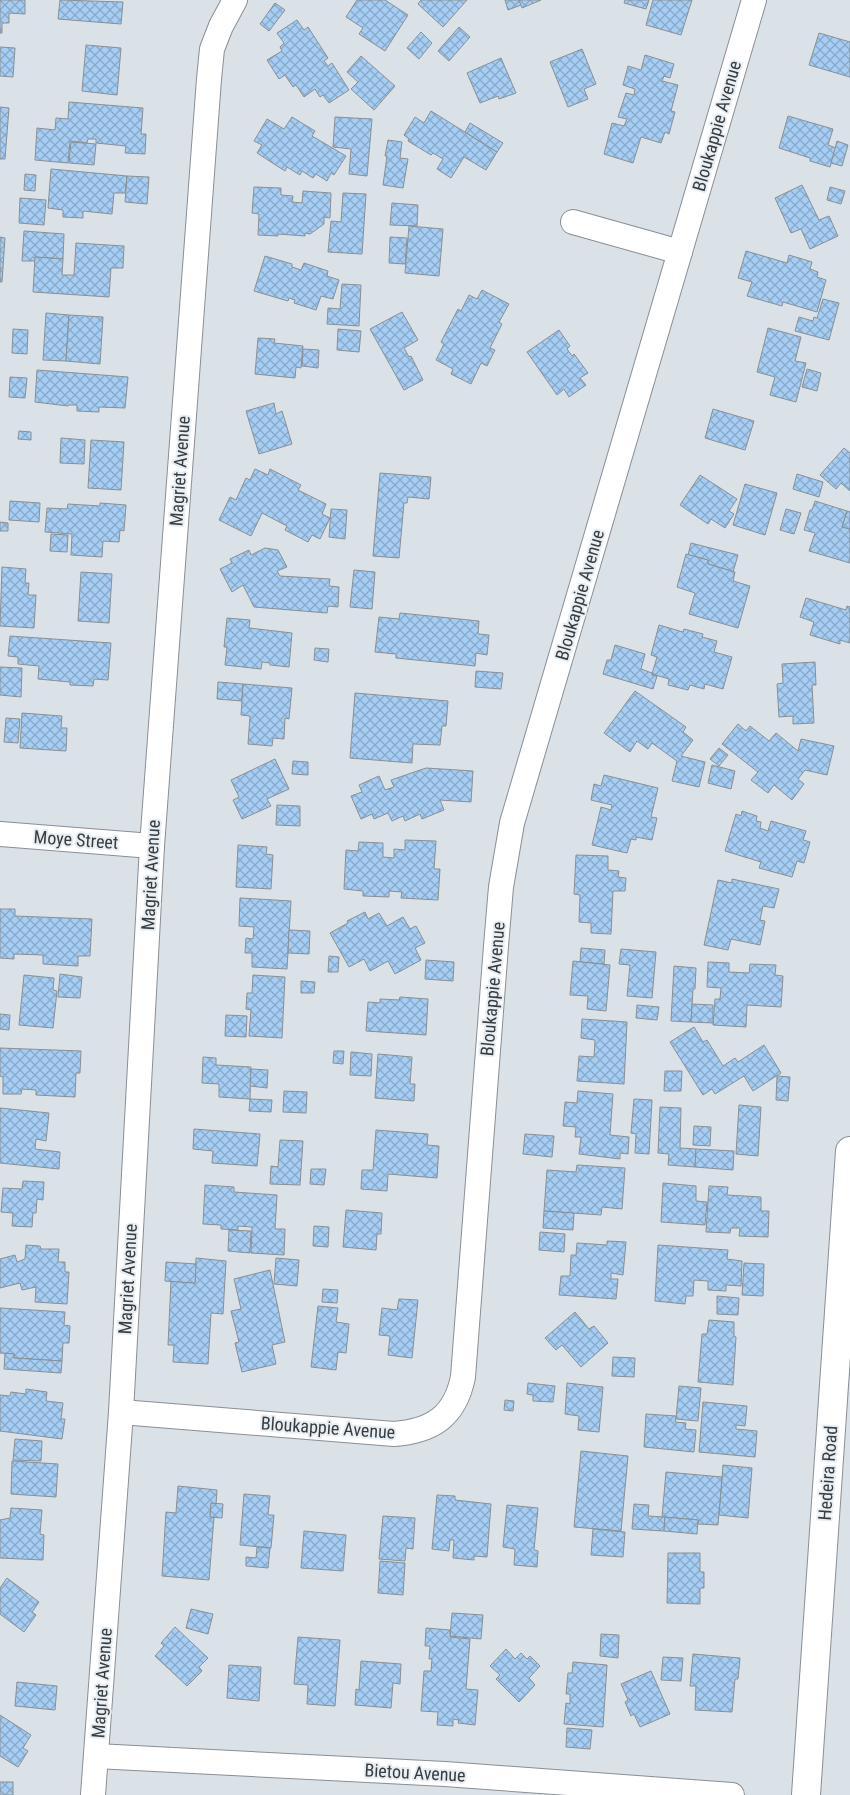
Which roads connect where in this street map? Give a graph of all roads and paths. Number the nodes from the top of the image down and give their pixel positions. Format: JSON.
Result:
{"nodes":[{"id":1,"x":235,"y":0,"type":"edge"},
{"id":2,"x":754,"y":0,"type":"edge"},
{"id":3,"x":573,"y":222,"type":"dead end"},
{"id":4,"x":680,"y":252,"type":"junction"},
{"id":5,"x":0,"y":834,"type":"edge"},
{"id":6,"x":152,"y":846,"type":"junction"},
{"id":7,"x":850,"y":1151,"type":"edge"},
{"id":8,"x":121,"y":1412,"type":"junction"},
{"id":9,"x":96,"y":1756,"type":"junction"},
{"id":10,"x":93,"y":1795,"type":"edge"},
{"id":11,"x":732,"y":1795,"type":"edge"},
{"id":12,"x":806,"y":1795,"type":"edge"}],
"edges":[{"from":1,"to":6,"type":"street","name":"Magriet Avenue"},
{"from":2,"to":4,"type":"street","name":"Bloukappie Avenue"},
{"from":3,"to":4,"type":"street"},
{"from":4,"to":8,"type":"street","name":"Bloukappie Avenue"},
{"from":5,"to":6,"type":"street","name":"Moye Street"},
{"from":6,"to":8,"type":"street","name":"Magriet Avenue"},
{"from":7,"to":12,"type":"street","name":"Hedeira Road"},
{"from":8,"to":9,"type":"street","name":"Magriet Avenue"},
{"from":9,"to":10,"type":"street","name":"Magriet Avenue"},
{"from":9,"to":11,"type":"street","name":"Bietou Avenue"}]}
